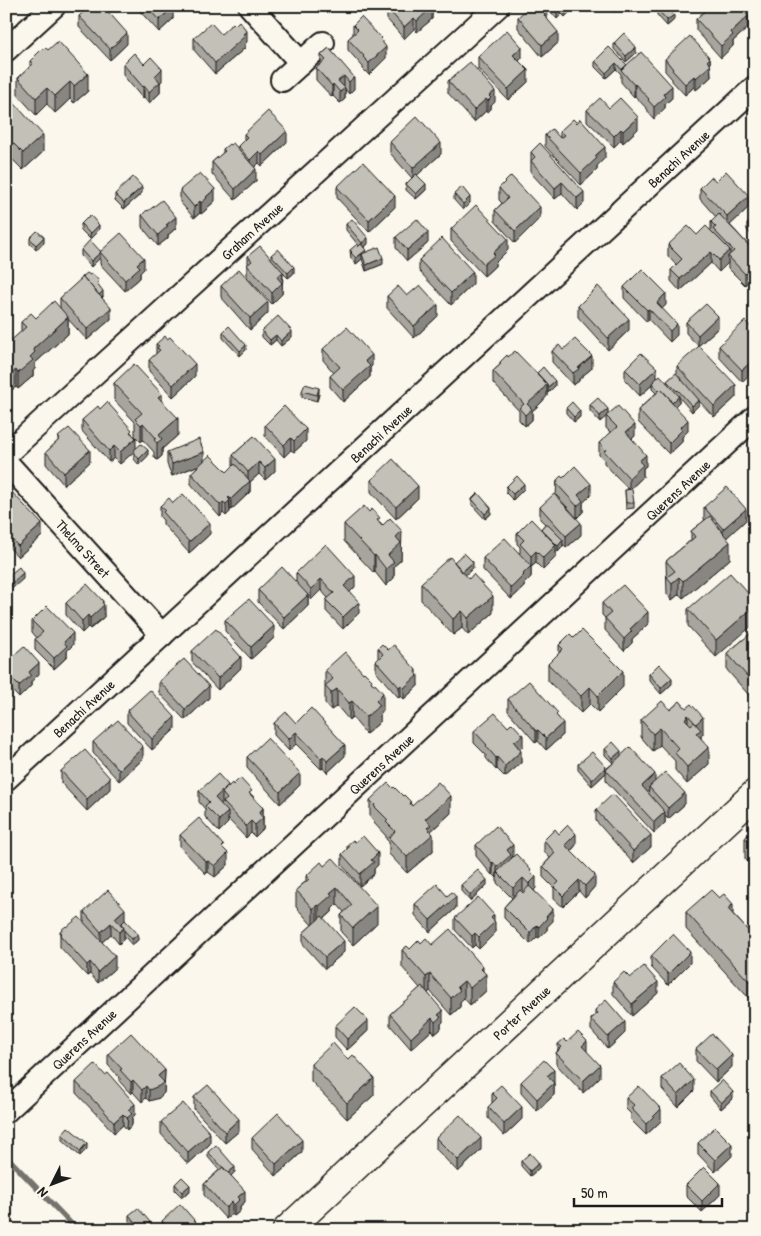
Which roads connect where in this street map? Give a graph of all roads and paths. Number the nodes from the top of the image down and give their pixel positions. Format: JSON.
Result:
{"nodes":[{"id":1,"x":54,"y":6,"type":"edge"},
{"id":2,"x":250,"y":6,"type":"edge"},
{"id":3,"x":498,"y":6,"type":"edge"},
{"id":4,"x":323,"y":43,"type":"dead end"},
{"id":5,"x":6,"y":50,"type":"edge"},
{"id":6,"x":301,"y":63,"type":"junction"},
{"id":7,"x":282,"y":80,"type":"dead end"},
{"id":8,"x":755,"y":87,"type":"edge"},
{"id":9,"x":755,"y":417,"type":"edge"},
{"id":10,"x":6,"y":454,"type":"edge"},
{"id":11,"x":6,"y":462,"type":"edge"},
{"id":12,"x":162,"y":635,"type":"junction"},
{"id":13,"x":6,"y":779,"type":"edge"},
{"id":14,"x":755,"y":794,"type":"edge"},
{"id":15,"x":6,"y":1110,"type":"edge"},
{"id":16,"x":287,"y":1230,"type":"edge"}],
"edges":[{"from":1,"to":5,"type":"street"},
{"from":2,"to":6,"type":"street"},
{"from":3,"to":10,"type":"street","name":"Graham Avenue"},
{"from":4,"to":6,"type":"street"},
{"from":6,"to":7,"type":"street"},
{"from":8,"to":12,"type":"street","name":"Benachi Avenue"},
{"from":9,"to":15,"type":"street","name":"Querens Avenue"},
{"from":11,"to":12,"type":"street","name":"Thelma Street"},
{"from":12,"to":13,"type":"street","name":"Benachi Avenue"},
{"from":14,"to":16,"type":"main road","name":"Porter Avenue"}]}
